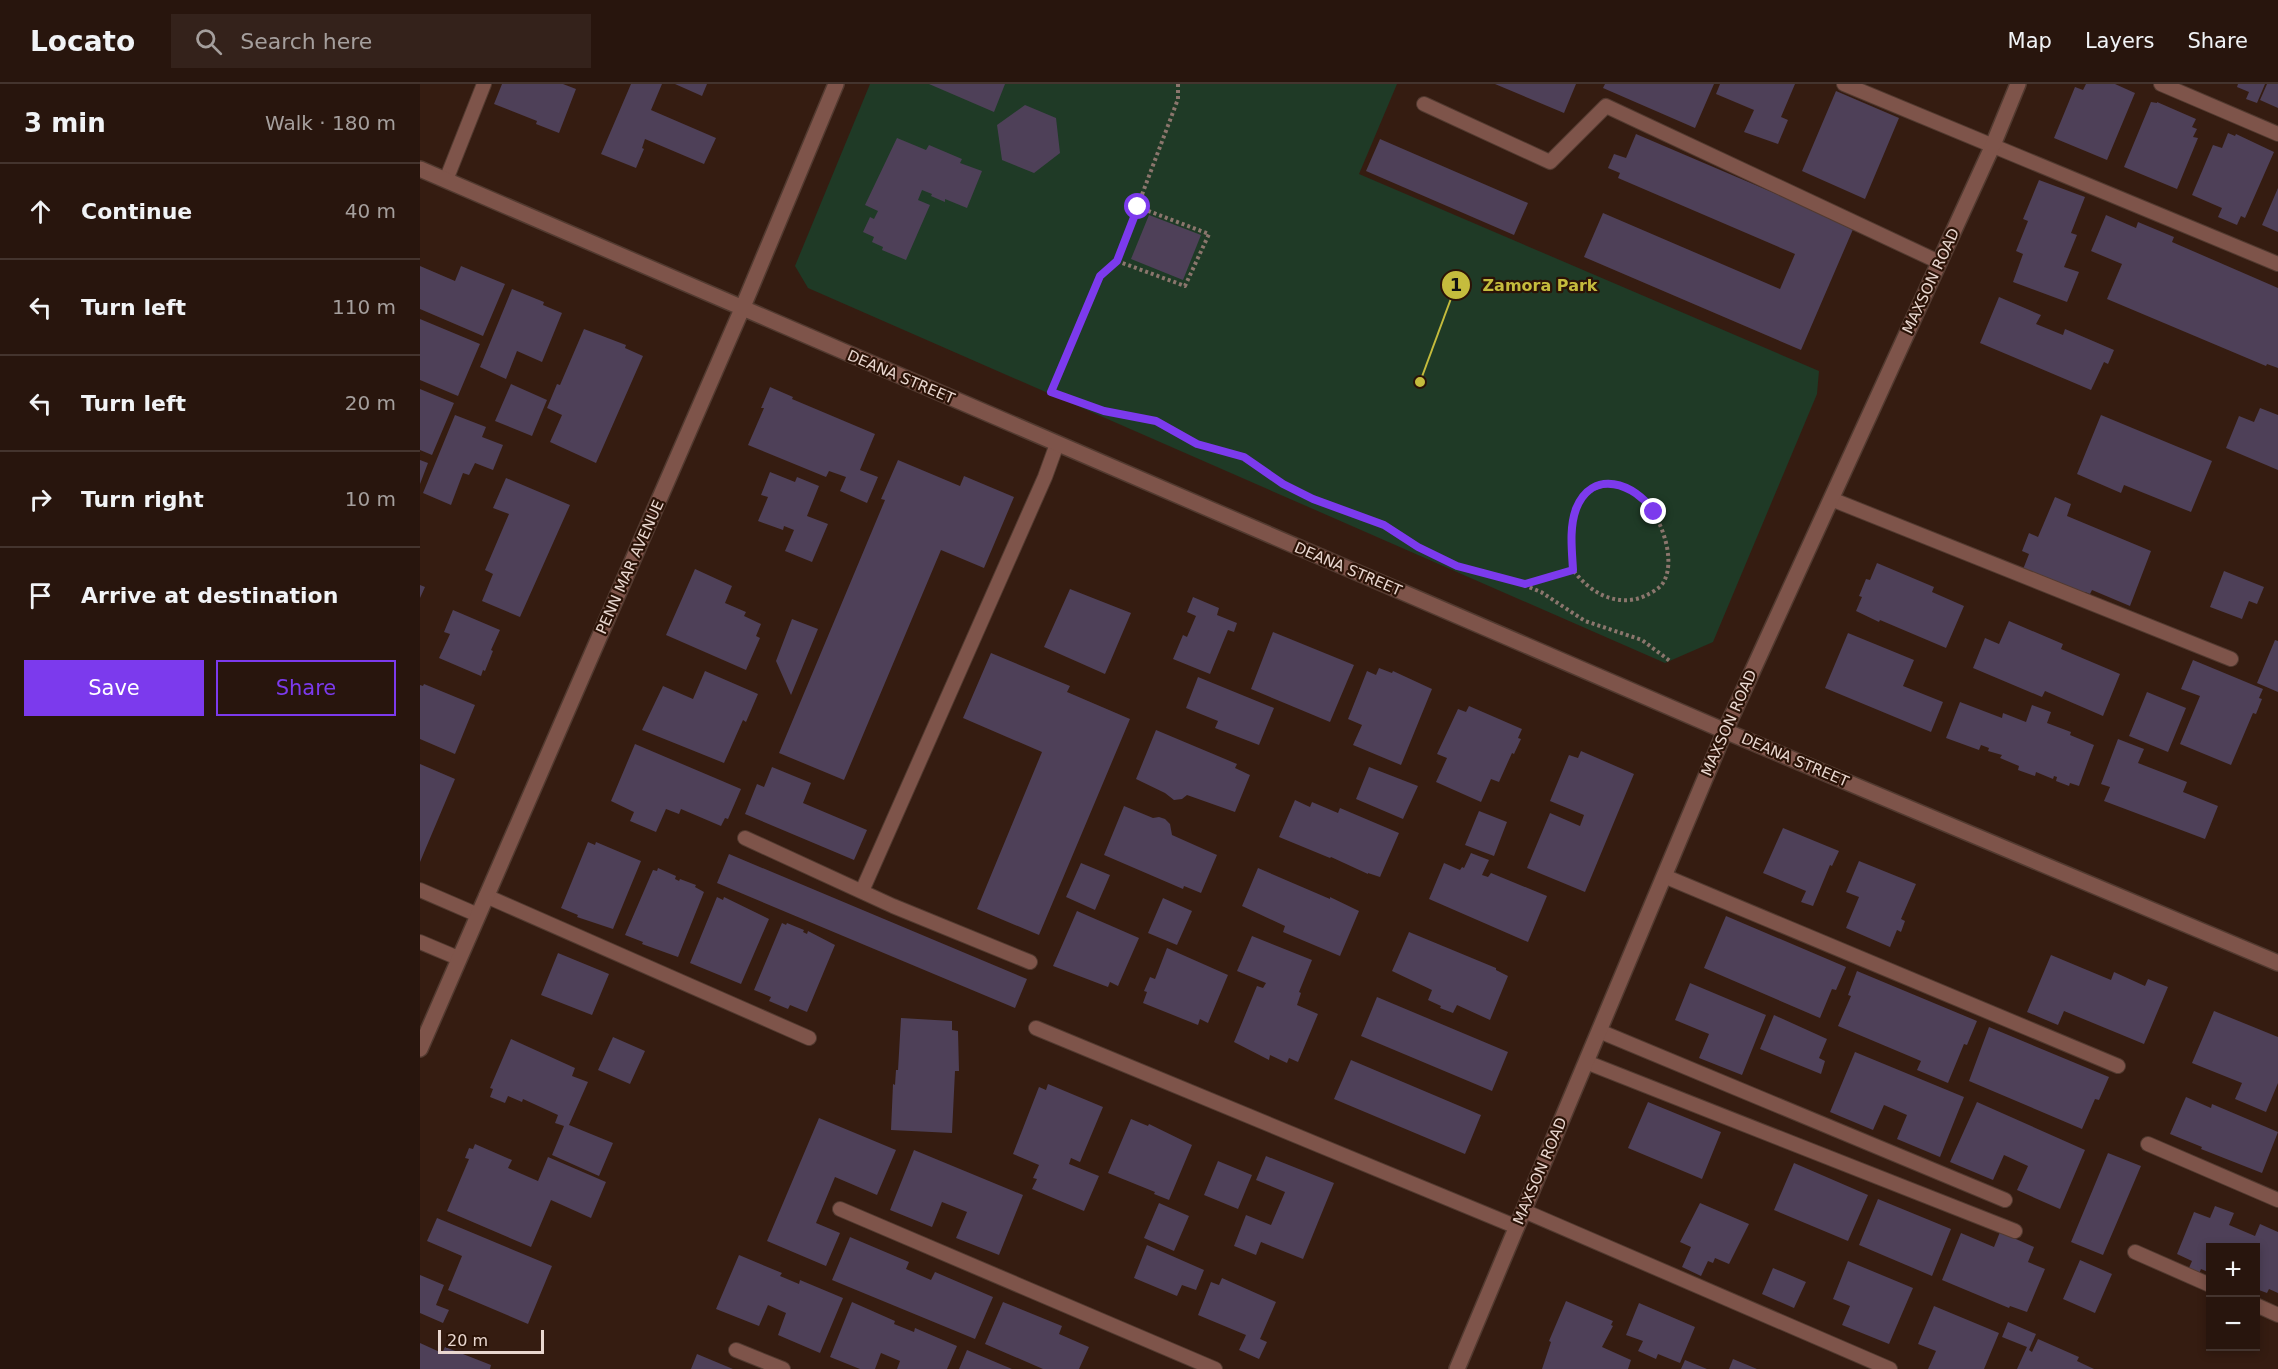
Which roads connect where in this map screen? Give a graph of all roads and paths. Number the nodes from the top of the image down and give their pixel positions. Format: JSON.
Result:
{"nodes":[{"id":1,"x":484,"y":84,"type":"edge"},
{"id":2,"x":836,"y":84,"type":"edge"},
{"id":3,"x":1178,"y":84,"type":"edge"},
{"id":4,"x":1844,"y":84,"type":"edge"},
{"id":5,"x":2018,"y":84,"type":"edge"},
{"id":6,"x":2162,"y":84,"type":"edge"},
{"id":7,"x":1424,"y":104,"type":"dead end"},
{"id":8,"x":2278,"y":134,"type":"edge"},
{"id":9,"x":1993,"y":145,"type":"junction"},
{"id":10,"x":420,"y":169,"type":"edge"},
{"id":11,"x":446,"y":180,"type":"junction"},
{"id":12,"x":1138,"y":207,"type":"junction"},
{"id":13,"x":1117,"y":261,"type":"junction"},
{"id":14,"x":1939,"y":262,"type":"junction"},
{"id":15,"x":2278,"y":264,"type":"edge"},
{"id":16,"x":742,"y":309,"type":"junction"},
{"id":17,"x":1057,"y":444,"type":"junction"},
{"id":18,"x":1831,"y":499,"type":"junction"},
{"id":19,"x":1573,"y":570,"type":"junction"},
{"id":20,"x":1525,"y":584,"type":"junction"},
{"id":21,"x":2231,"y":659,"type":"dead end"},
{"id":22,"x":1670,"y":661,"type":"dead end"},
{"id":23,"x":1725,"y":731,"type":"junction"},
{"id":24,"x":745,"y":838,"type":"dead end"},
{"id":25,"x":1664,"y":876,"type":"junction"},
{"id":26,"x":420,"y":890,"type":"edge"},
{"id":27,"x":862,"y":891,"type":"junction"},
{"id":28,"x":486,"y":896,"type":"junction"},
{"id":29,"x":478,"y":915,"type":"junction"},
{"id":30,"x":420,"y":942,"type":"edge"},
{"id":31,"x":459,"y":958,"type":"junction"},
{"id":32,"x":1030,"y":962,"type":"dead end"},
{"id":33,"x":2278,"y":963,"type":"edge"},
{"id":34,"x":1036,"y":1028,"type":"dead end"},
{"id":35,"x":1599,"y":1031,"type":"junction"},
{"id":36,"x":809,"y":1038,"type":"dead end"},
{"id":37,"x":420,"y":1048,"type":"edge"},
{"id":38,"x":1586,"y":1062,"type":"junction"},
{"id":39,"x":2118,"y":1066,"type":"dead end"},
{"id":40,"x":2148,"y":1144,"type":"dead end"},
{"id":41,"x":2005,"y":1200,"type":"dead end"},
{"id":42,"x":2278,"y":1200,"type":"edge"},
{"id":43,"x":840,"y":1209,"type":"dead end"},
{"id":44,"x":1524,"y":1210,"type":"junction"},
{"id":45,"x":1517,"y":1227,"type":"junction"},
{"id":46,"x":2014,"y":1231,"type":"dead end"},
{"id":47,"x":2135,"y":1252,"type":"dead end"},
{"id":48,"x":2206,"y":1283,"type":"edge"},
{"id":49,"x":2260,"y":1307,"type":"edge"},
{"id":50,"x":2278,"y":1315,"type":"edge"},
{"id":51,"x":736,"y":1350,"type":"dead end"},
{"id":52,"x":1462,"y":1368,"type":"edge"},
{"id":53,"x":783,"y":1369,"type":"edge"},
{"id":54,"x":1215,"y":1369,"type":"edge"},
{"id":55,"x":1890,"y":1369,"type":"edge"}],
"edges":[{"from":1,"to":11,"type":"lane"},
{"from":2,"to":16,"type":"street","name":"PENN MAR AVENUE"},
{"from":3,"to":12,"type":"path"},
{"from":4,"to":9,"type":"lane"},
{"from":5,"to":9,"type":"street","name":"MAXSON ROAD"},
{"from":6,"to":8,"type":"lane"},
{"from":7,"to":14,"type":"lane"},
{"from":9,"to":14,"type":"street","name":"MAXSON ROAD"},
{"from":9,"to":15,"type":"lane"},
{"from":10,"to":11,"type":"street","name":"DEANA STREET"},
{"from":11,"to":16,"type":"street","name":"DEANA STREET"},
{"from":12,"to":13,"type":"path"},
{"from":12,"to":13,"type":"path"},
{"from":13,"to":20,"type":"path"},
{"from":14,"to":18,"type":"street","name":"MAXSON ROAD"},
{"from":16,"to":17,"type":"street","name":"DEANA STREET"},
{"from":16,"to":28,"type":"street","name":"PENN MAR AVENUE"},
{"from":17,"to":23,"type":"street","name":"DEANA STREET"},
{"from":17,"to":27,"type":"lane"},
{"from":18,"to":21,"type":"lane"},
{"from":18,"to":23,"type":"street","name":"MAXSON ROAD"},
{"from":19,"to":19,"type":"path"},
{"from":19,"to":20,"type":"path"},
{"from":20,"to":22,"type":"path"},
{"from":23,"to":25,"type":"street","name":"MAXSON ROAD"},
{"from":23,"to":33,"type":"street","name":"DEANA STREET"},
{"from":24,"to":27,"type":"lane"},
{"from":25,"to":35,"type":"street","name":"MAXSON ROAD"},
{"from":25,"to":39,"type":"lane"},
{"from":26,"to":29,"type":"lane"},
{"from":27,"to":32,"type":"lane"},
{"from":28,"to":29,"type":"street","name":"PENN MAR AVENUE"},
{"from":28,"to":36,"type":"lane"},
{"from":29,"to":31,"type":"street","name":"PENN MAR AVENUE"},
{"from":30,"to":31,"type":"lane"},
{"from":31,"to":37,"type":"street","name":"PENN MAR AVENUE"},
{"from":34,"to":45,"type":"lane"},
{"from":35,"to":38,"type":"street","name":"MAXSON ROAD"},
{"from":35,"to":41,"type":"lane"},
{"from":38,"to":44,"type":"street","name":"MAXSON ROAD"},
{"from":38,"to":46,"type":"lane"},
{"from":40,"to":42,"type":"lane"},
{"from":43,"to":54,"type":"lane"},
{"from":44,"to":45,"type":"street","name":"MAXSON ROAD"},
{"from":44,"to":55,"type":"lane"},
{"from":45,"to":52,"type":"street","name":"MAXSON ROAD"},
{"from":47,"to":48,"type":"lane"},
{"from":49,"to":50,"type":"lane"},
{"from":51,"to":53,"type":"lane"}]}
